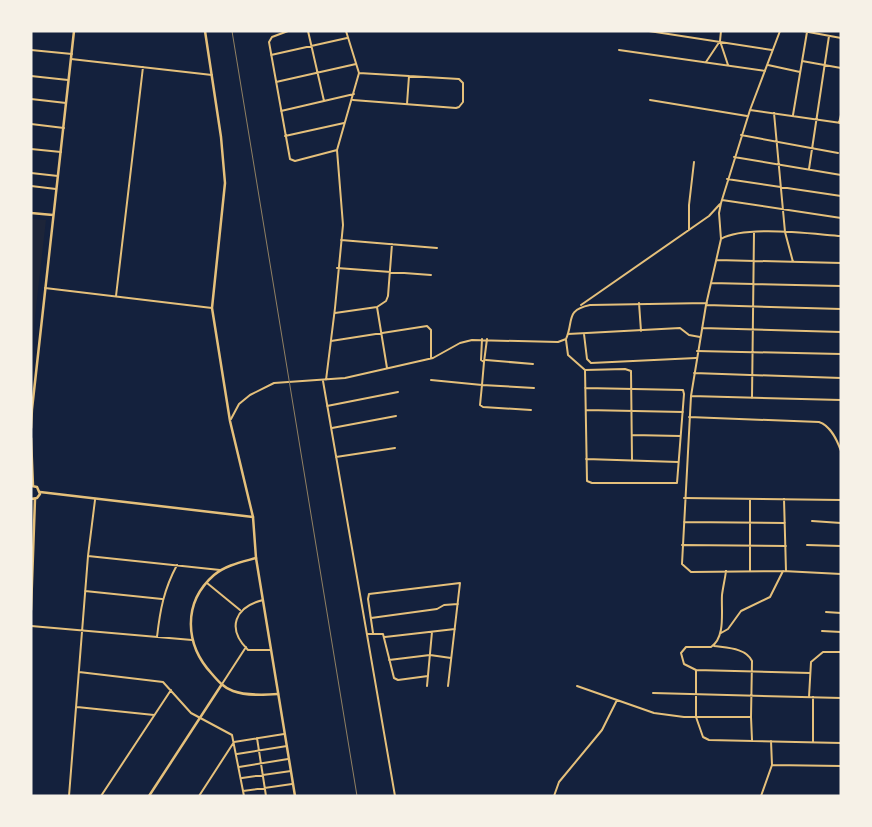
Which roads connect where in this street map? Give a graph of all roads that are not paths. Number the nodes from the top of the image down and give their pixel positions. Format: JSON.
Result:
{"nodes":[{"id":1,"x":69,"y":31,"type":"edge"},
{"id":2,"x":205,"y":31,"type":"edge"},
{"id":3,"x":265,"y":31,"type":"edge"},
{"id":4,"x":273,"y":31,"type":"edge"},
{"id":5,"x":288,"y":31,"type":"edge"},
{"id":6,"x":308,"y":31,"type":"edge"},
{"id":7,"x":346,"y":31,"type":"edge"},
{"id":8,"x":649,"y":31,"type":"edge"},
{"id":9,"x":721,"y":31,"type":"edge"},
{"id":10,"x":780,"y":31,"type":"edge"},
{"id":11,"x":803,"y":31,"type":"edge"},
{"id":12,"x":74,"y":32,"type":"edge"},
{"id":13,"x":807,"y":32,"type":"edge"},
{"id":14,"x":829,"y":36,"type":"junction"},
{"id":15,"x":348,"y":38,"type":"junction"},
{"id":16,"x":841,"y":38,"type":"edge"},
{"id":17,"x":720,"y":41,"type":"junction"},
{"id":18,"x":311,"y":46,"type":"junction"},
{"id":19,"x":31,"y":50,"type":"edge"},
{"id":20,"x":619,"y":50,"type":"dead end"},
{"id":21,"x":773,"y":50,"type":"junction"},
{"id":22,"x":72,"y":54,"type":"junction"},
{"id":23,"x":271,"y":55,"type":"junction"},
{"id":24,"x":71,"y":59,"type":"junction"},
{"id":25,"x":802,"y":61,"type":"junction"},
{"id":26,"x":705,"y":63,"type":"junction"},
{"id":27,"x":357,"y":64,"type":"junction"},
{"id":28,"x":767,"y":65,"type":"junction"},
{"id":29,"x":824,"y":65,"type":"junction"},
{"id":30,"x":728,"y":66,"type":"junction"},
{"id":31,"x":143,"y":67,"type":"junction"},
{"id":32,"x":841,"y":68,"type":"edge"},
{"id":33,"x":765,"y":71,"type":"junction"},
{"id":34,"x":800,"y":72,"type":"junction"},
{"id":35,"x":317,"y":73,"type":"junction"},
{"id":36,"x":359,"y":73,"type":"junction"},
{"id":37,"x":212,"y":75,"type":"junction"},
{"id":38,"x":31,"y":76,"type":"edge"},
{"id":39,"x":409,"y":76,"type":"junction"},
{"id":40,"x":68,"y":80,"type":"junction"},
{"id":41,"x":276,"y":82,"type":"junction"},
{"id":42,"x":354,"y":94,"type":"junction"},
{"id":43,"x":31,"y":99,"type":"edge"},
{"id":44,"x":352,"y":100,"type":"junction"},
{"id":45,"x":650,"y":100,"type":"dead end"},
{"id":46,"x":324,"y":101,"type":"junction"},
{"id":47,"x":66,"y":103,"type":"junction"},
{"id":48,"x":407,"y":104,"type":"junction"},
{"id":49,"x":750,"y":110,"type":"junction"},
{"id":50,"x":281,"y":111,"type":"junction"},
{"id":51,"x":774,"y":113,"type":"junction"},
{"id":52,"x":792,"y":115,"type":"junction"},
{"id":53,"x":841,"y":115,"type":"edge"},
{"id":54,"x":747,"y":116,"type":"junction"},
{"id":55,"x":816,"y":119,"type":"junction"},
{"id":56,"x":345,"y":123,"type":"junction"},
{"id":57,"x":840,"y":123,"type":"edge"},
{"id":58,"x":31,"y":124,"type":"edge"},
{"id":59,"x":64,"y":128,"type":"junction"},
{"id":60,"x":741,"y":135,"type":"junction"},
{"id":61,"x":285,"y":136,"type":"junction"},
{"id":62,"x":777,"y":142,"type":"junction"},
{"id":63,"x":813,"y":148,"type":"junction"},
{"id":64,"x":31,"y":149,"type":"edge"},
{"id":65,"x":337,"y":150,"type":"junction"},
{"id":66,"x":61,"y":152,"type":"junction"},
{"id":67,"x":838,"y":153,"type":"dead end"},
{"id":68,"x":734,"y":157,"type":"junction"},
{"id":69,"x":694,"y":162,"type":"dead end"},
{"id":70,"x":778,"y":164,"type":"junction"},
{"id":71,"x":809,"y":169,"type":"junction"},
{"id":72,"x":31,"y":172,"type":"edge"},
{"id":73,"x":841,"y":175,"type":"edge"},
{"id":74,"x":58,"y":176,"type":"junction"},
{"id":75,"x":727,"y":180,"type":"junction"},
{"id":76,"x":31,"y":186,"type":"edge"},
{"id":77,"x":781,"y":188,"type":"junction"},
{"id":78,"x":56,"y":189,"type":"junction"},
{"id":79,"x":841,"y":196,"type":"edge"},
{"id":80,"x":721,"y":202,"type":"junction"},
{"id":81,"x":783,"y":210,"type":"junction"},
{"id":82,"x":31,"y":213,"type":"edge"},
{"id":83,"x":54,"y":216,"type":"junction"},
{"id":84,"x":841,"y":218,"type":"edge"},
{"id":85,"x":689,"y":230,"type":"junction"},
{"id":86,"x":754,"y":232,"type":"junction"},
{"id":87,"x":785,"y":232,"type":"junction"},
{"id":88,"x":841,"y":236,"type":"edge"},
{"id":89,"x":722,"y":238,"type":"junction"},
{"id":90,"x":341,"y":240,"type":"junction"},
{"id":91,"x":392,"y":244,"type":"junction"},
{"id":92,"x":438,"y":248,"type":"dead end"},
{"id":93,"x":717,"y":260,"type":"junction"},
{"id":94,"x":754,"y":261,"type":"junction"},
{"id":95,"x":793,"y":262,"type":"junction"},
{"id":96,"x":841,"y":263,"type":"edge"},
{"id":97,"x":337,"y":268,"type":"junction"},
{"id":98,"x":390,"y":272,"type":"junction"},
{"id":99,"x":431,"y":275,"type":"dead end"},
{"id":100,"x":711,"y":283,"type":"junction"},
{"id":101,"x":754,"y":284,"type":"junction"},
{"id":102,"x":841,"y":286,"type":"edge"},
{"id":103,"x":45,"y":288,"type":"junction"},
{"id":104,"x":116,"y":296,"type":"junction"},
{"id":105,"x":639,"y":303,"type":"junction"},
{"id":106,"x":706,"y":304,"type":"junction"},
{"id":107,"x":377,"y":307,"type":"junction"},
{"id":108,"x":579,"y":307,"type":"junction"},
{"id":109,"x":754,"y":307,"type":"junction"},
{"id":110,"x":212,"y":308,"type":"junction"},
{"id":111,"x":841,"y":309,"type":"edge"},
{"id":112,"x":335,"y":313,"type":"junction"},
{"id":113,"x":702,"y":328,"type":"junction"},
{"id":114,"x":753,"y":330,"type":"junction"},
{"id":115,"x":641,"y":331,"type":"junction"},
{"id":116,"x":841,"y":332,"type":"edge"},
{"id":117,"x":381,"y":333,"type":"junction"},
{"id":118,"x":568,"y":334,"type":"junction"},
{"id":119,"x":584,"y":334,"type":"junction"},
{"id":120,"x":700,"y":337,"type":"junction"},
{"id":121,"x":482,"y":339,"type":"junction"},
{"id":122,"x":487,"y":339,"type":"junction"},
{"id":123,"x":566,"y":339,"type":"junction"},
{"id":124,"x":331,"y":341,"type":"junction"},
{"id":125,"x":698,"y":351,"type":"junction"},
{"id":126,"x":752,"y":352,"type":"junction"},
{"id":127,"x":841,"y":354,"type":"edge"},
{"id":128,"x":432,"y":358,"type":"junction"},
{"id":129,"x":696,"y":358,"type":"junction"},
{"id":130,"x":485,"y":361,"type":"junction"},
{"id":131,"x":533,"y":364,"type":"dead end"},
{"id":132,"x":387,"y":368,"type":"junction"},
{"id":133,"x":585,"y":370,"type":"junction"},
{"id":134,"x":694,"y":373,"type":"junction"},
{"id":135,"x":751,"y":375,"type":"junction"},
{"id":136,"x":841,"y":378,"type":"edge"},
{"id":137,"x":431,"y":380,"type":"dead end"},
{"id":138,"x":324,"y":381,"type":"junction"},
{"id":139,"x":482,"y":385,"type":"junction"},
{"id":140,"x":534,"y":388,"type":"dead end"},
{"id":141,"x":585,"y":388,"type":"junction"},
{"id":142,"x":632,"y":389,"type":"junction"},
{"id":143,"x":398,"y":392,"type":"dead end"},
{"id":144,"x":691,"y":396,"type":"junction"},
{"id":145,"x":752,"y":398,"type":"junction"},
{"id":146,"x":841,"y":400,"type":"edge"},
{"id":147,"x":327,"y":406,"type":"junction"},
{"id":148,"x":531,"y":410,"type":"dead end"},
{"id":149,"x":586,"y":410,"type":"junction"},
{"id":150,"x":632,"y":412,"type":"junction"},
{"id":151,"x":683,"y":412,"type":"junction"},
{"id":152,"x":396,"y":416,"type":"dead end"},
{"id":153,"x":689,"y":417,"type":"junction"},
{"id":154,"x":230,"y":421,"type":"junction"},
{"id":155,"x":31,"y":428,"type":"edge"},
{"id":156,"x":331,"y":428,"type":"junction"},
{"id":157,"x":632,"y":435,"type":"junction"},
{"id":158,"x":680,"y":436,"type":"junction"},
{"id":159,"x":31,"y":438,"type":"edge"},
{"id":160,"x":396,"y":448,"type":"dead end"},
{"id":161,"x":32,"y":450,"type":"edge"},
{"id":162,"x":841,"y":451,"type":"edge"},
{"id":163,"x":32,"y":456,"type":"edge"},
{"id":164,"x":336,"y":457,"type":"junction"},
{"id":165,"x":585,"y":459,"type":"junction"},
{"id":166,"x":632,"y":460,"type":"junction"},
{"id":167,"x":678,"y":462,"type":"junction"},
{"id":168,"x":32,"y":486,"type":"edge"},
{"id":169,"x":40,"y":492,"type":"junction"},
{"id":170,"x":684,"y":498,"type":"junction"},
{"id":171,"x":750,"y":499,"type":"junction"},
{"id":172,"x":784,"y":499,"type":"junction"},
{"id":173,"x":32,"y":500,"type":"edge"},
{"id":174,"x":96,"y":500,"type":"junction"},
{"id":175,"x":841,"y":500,"type":"edge"},
{"id":176,"x":253,"y":517,"type":"junction"},
{"id":177,"x":812,"y":521,"type":"dead end"},
{"id":178,"x":684,"y":522,"type":"junction"},
{"id":179,"x":750,"y":522,"type":"junction"},
{"id":180,"x":841,"y":522,"type":"edge"},
{"id":181,"x":785,"y":523,"type":"junction"},
{"id":182,"x":682,"y":545,"type":"junction"},
{"id":183,"x":808,"y":545,"type":"dead end"},
{"id":184,"x":750,"y":546,"type":"junction"},
{"id":185,"x":786,"y":546,"type":"junction"},
{"id":186,"x":841,"y":546,"type":"edge"},
{"id":187,"x":88,"y":556,"type":"junction"},
{"id":188,"x":256,"y":558,"type":"junction"},
{"id":189,"x":177,"y":566,"type":"junction"},
{"id":190,"x":222,"y":570,"type":"junction"},
{"id":191,"x":726,"y":571,"type":"junction"},
{"id":192,"x":750,"y":571,"type":"junction"},
{"id":193,"x":785,"y":571,"type":"junction"},
{"id":194,"x":841,"y":574,"type":"edge"},
{"id":195,"x":207,"y":583,"type":"junction"},
{"id":196,"x":32,"y":589,"type":"edge"},
{"id":197,"x":85,"y":591,"type":"junction"},
{"id":198,"x":162,"y":599,"type":"junction"},
{"id":199,"x":263,"y":600,"type":"junction"},
{"id":200,"x":458,"y":604,"type":"junction"},
{"id":201,"x":31,"y":610,"type":"edge"},
{"id":202,"x":241,"y":611,"type":"junction"},
{"id":203,"x":826,"y":612,"type":"dead end"},
{"id":204,"x":841,"y":613,"type":"edge"},
{"id":205,"x":371,"y":618,"type":"junction"},
{"id":206,"x":31,"y":626,"type":"edge"},
{"id":207,"x":455,"y":629,"type":"junction"},
{"id":208,"x":82,"y":630,"type":"junction"},
{"id":209,"x":822,"y":631,"type":"dead end"},
{"id":210,"x":432,"y":632,"type":"junction"},
{"id":211,"x":841,"y":632,"type":"edge"},
{"id":212,"x":373,"y":633,"type":"junction"},
{"id":213,"x":720,"y":633,"type":"junction"},
{"id":214,"x":367,"y":634,"type":"junction"},
{"id":215,"x":157,"y":637,"type":"junction"},
{"id":216,"x":385,"y":638,"type":"junction"},
{"id":217,"x":192,"y":640,"type":"junction"},
{"id":218,"x":714,"y":646,"type":"junction"},
{"id":219,"x":246,"y":647,"type":"junction"},
{"id":220,"x":271,"y":650,"type":"junction"},
{"id":221,"x":841,"y":652,"type":"edge"},
{"id":222,"x":430,"y":655,"type":"junction"},
{"id":223,"x":451,"y":658,"type":"junction"},
{"id":224,"x":389,"y":660,"type":"junction"},
{"id":225,"x":696,"y":670,"type":"junction"},
{"id":226,"x":79,"y":672,"type":"junction"},
{"id":227,"x":752,"y":672,"type":"junction"},
{"id":228,"x":810,"y":673,"type":"junction"},
{"id":229,"x":428,"y":676,"type":"junction"},
{"id":230,"x":222,"y":684,"type":"junction"},
{"id":231,"x":427,"y":686,"type":"dead end"},
{"id":232,"x":448,"y":686,"type":"dead end"},
{"id":233,"x":577,"y":686,"type":"dead end"},
{"id":234,"x":171,"y":690,"type":"junction"},
{"id":235,"x":653,"y":693,"type":"dead end"},
{"id":236,"x":278,"y":694,"type":"junction"},
{"id":237,"x":695,"y":694,"type":"junction"},
{"id":238,"x":752,"y":696,"type":"junction"},
{"id":239,"x":809,"y":697,"type":"junction"},
{"id":240,"x":813,"y":697,"type":"junction"},
{"id":241,"x":841,"y":698,"type":"edge"},
{"id":242,"x":616,"y":700,"type":"junction"},
{"id":243,"x":76,"y":707,"type":"junction"},
{"id":244,"x":154,"y":715,"type":"junction"},
{"id":245,"x":696,"y":717,"type":"junction"},
{"id":246,"x":751,"y":717,"type":"junction"},
{"id":247,"x":200,"y":718,"type":"junction"},
{"id":248,"x":285,"y":734,"type":"junction"},
{"id":249,"x":257,"y":738,"type":"junction"},
{"id":250,"x":752,"y":740,"type":"junction"},
{"id":251,"x":771,"y":741,"type":"junction"},
{"id":252,"x":234,"y":742,"type":"junction"},
{"id":253,"x":813,"y":742,"type":"junction"},
{"id":254,"x":841,"y":743,"type":"edge"},
{"id":255,"x":287,"y":746,"type":"junction"},
{"id":256,"x":258,"y":750,"type":"junction"},
{"id":257,"x":236,"y":754,"type":"junction"},
{"id":258,"x":289,"y":759,"type":"junction"},
{"id":259,"x":261,"y":764,"type":"junction"},
{"id":260,"x":772,"y":765,"type":"junction"},
{"id":261,"x":841,"y":766,"type":"edge"},
{"id":262,"x":239,"y":767,"type":"junction"},
{"id":263,"x":291,"y":771,"type":"junction"},
{"id":264,"x":262,"y":775,"type":"junction"},
{"id":265,"x":241,"y":779,"type":"junction"},
{"id":266,"x":293,"y":784,"type":"junction"},
{"id":267,"x":265,"y":788,"type":"junction"},
{"id":268,"x":243,"y":791,"type":"junction"},
{"id":269,"x":69,"y":796,"type":"edge"},
{"id":270,"x":101,"y":796,"type":"edge"},
{"id":271,"x":149,"y":796,"type":"edge"},
{"id":272,"x":199,"y":796,"type":"edge"},
{"id":273,"x":244,"y":796,"type":"edge"},
{"id":274,"x":266,"y":796,"type":"edge"},
{"id":275,"x":295,"y":796,"type":"edge"},
{"id":276,"x":395,"y":796,"type":"edge"},
{"id":277,"x":554,"y":796,"type":"edge"},
{"id":278,"x":761,"y":796,"type":"edge"}],
"edges":[{"from":1,"to":12,"type":"street"},
{"from":2,"to":37,"type":"main road"},
{"from":3,"to":4,"type":"street"},
{"from":5,"to":23,"type":"street"},
{"from":6,"to":18,"type":"street"},
{"from":7,"to":15,"type":"street"},
{"from":8,"to":17,"type":"street"},
{"from":9,"to":17,"type":"street"},
{"from":10,"to":21,"type":"street"},
{"from":11,"to":13,"type":"street"},
{"from":12,"to":22,"type":"main road"},
{"from":13,"to":14,"type":"street"},
{"from":13,"to":25,"type":"street"},
{"from":14,"to":16,"type":"street"},
{"from":14,"to":29,"type":"street"},
{"from":15,"to":18,"type":"street"},
{"from":15,"to":27,"type":"street"},
{"from":17,"to":21,"type":"street"},
{"from":17,"to":26,"type":"street"},
{"from":17,"to":30,"type":"street"},
{"from":18,"to":23,"type":"street"},
{"from":18,"to":35,"type":"street"},
{"from":19,"to":22,"type":"street"},
{"from":20,"to":26,"type":"street"},
{"from":21,"to":28,"type":"street"},
{"from":22,"to":24,"type":"main road"},
{"from":23,"to":41,"type":"street"},
{"from":24,"to":31,"type":"street"},
{"from":24,"to":40,"type":"main road"},
{"from":25,"to":29,"type":"street"},
{"from":25,"to":34,"type":"street"},
{"from":26,"to":30,"type":"street"},
{"from":27,"to":35,"type":"street"},
{"from":27,"to":36,"type":"street"},
{"from":28,"to":33,"type":"street"},
{"from":28,"to":34,"type":"street"},
{"from":29,"to":32,"type":"street"},
{"from":29,"to":55,"type":"street"},
{"from":30,"to":33,"type":"street"},
{"from":31,"to":37,"type":"street"},
{"from":31,"to":104,"type":"street"},
{"from":33,"to":49,"type":"street"},
{"from":34,"to":52,"type":"street"},
{"from":35,"to":41,"type":"street"},
{"from":35,"to":46,"type":"street"},
{"from":36,"to":39,"type":"street"},
{"from":36,"to":42,"type":"street"},
{"from":37,"to":110,"type":"main road"},
{"from":38,"to":40,"type":"street"},
{"from":39,"to":48,"type":"street"},
{"from":39,"to":48,"type":"street"},
{"from":40,"to":47,"type":"main road"},
{"from":41,"to":50,"type":"street"},
{"from":42,"to":44,"type":"street"},
{"from":42,"to":46,"type":"street"},
{"from":43,"to":47,"type":"street"},
{"from":44,"to":48,"type":"street"},
{"from":44,"to":56,"type":"street"},
{"from":45,"to":54,"type":"street"},
{"from":46,"to":50,"type":"street"},
{"from":47,"to":59,"type":"main road"},
{"from":49,"to":51,"type":"street"},
{"from":49,"to":54,"type":"street"},
{"from":50,"to":61,"type":"street"},
{"from":51,"to":52,"type":"street"},
{"from":51,"to":62,"type":"street"},
{"from":52,"to":55,"type":"street"},
{"from":53,"to":57,"type":"street"},
{"from":54,"to":60,"type":"street"},
{"from":55,"to":57,"type":"street"},
{"from":55,"to":63,"type":"street"},
{"from":56,"to":61,"type":"street"},
{"from":56,"to":65,"type":"street"},
{"from":58,"to":59,"type":"street"},
{"from":59,"to":66,"type":"main road"},
{"from":60,"to":62,"type":"street"},
{"from":60,"to":68,"type":"street"},
{"from":61,"to":65,"type":"street"},
{"from":62,"to":63,"type":"street"},
{"from":62,"to":70,"type":"street"},
{"from":63,"to":67,"type":"street"},
{"from":63,"to":71,"type":"street"},
{"from":64,"to":66,"type":"street"},
{"from":65,"to":90,"type":"street"},
{"from":66,"to":74,"type":"main road"},
{"from":68,"to":70,"type":"street"},
{"from":68,"to":75,"type":"street"},
{"from":69,"to":85,"type":"street"},
{"from":70,"to":71,"type":"street"},
{"from":70,"to":77,"type":"street"},
{"from":71,"to":73,"type":"street"},
{"from":72,"to":74,"type":"street"},
{"from":74,"to":78,"type":"main road"},
{"from":75,"to":77,"type":"street"},
{"from":75,"to":80,"type":"street"},
{"from":76,"to":78,"type":"street"},
{"from":77,"to":79,"type":"street"},
{"from":77,"to":81,"type":"street"},
{"from":78,"to":83,"type":"main road"},
{"from":80,"to":81,"type":"street"},
{"from":80,"to":85,"type":"street"},
{"from":80,"to":89,"type":"street"},
{"from":81,"to":84,"type":"street"},
{"from":81,"to":87,"type":"street"},
{"from":82,"to":83,"type":"main road"},
{"from":83,"to":103,"type":"main road"},
{"from":85,"to":108,"type":"street"},
{"from":86,"to":87,"type":"street"},
{"from":86,"to":89,"type":"street"},
{"from":86,"to":94,"type":"street"},
{"from":87,"to":88,"type":"street"},
{"from":87,"to":95,"type":"street"},
{"from":89,"to":93,"type":"street"},
{"from":90,"to":91,"type":"street"},
{"from":90,"to":97,"type":"street"},
{"from":91,"to":92,"type":"street"},
{"from":91,"to":98,"type":"street"},
{"from":93,"to":94,"type":"street"},
{"from":93,"to":100,"type":"street"},
{"from":94,"to":95,"type":"street"},
{"from":94,"to":101,"type":"street"},
{"from":95,"to":96,"type":"street"},
{"from":97,"to":98,"type":"street"},
{"from":97,"to":112,"type":"street"},
{"from":98,"to":99,"type":"street"},
{"from":98,"to":107,"type":"street"},
{"from":100,"to":101,"type":"street"},
{"from":100,"to":106,"type":"street"},
{"from":101,"to":102,"type":"street"},
{"from":101,"to":109,"type":"street"},
{"from":103,"to":104,"type":"street"},
{"from":103,"to":155,"type":"main road"},
{"from":104,"to":110,"type":"street"},
{"from":105,"to":106,"type":"street"},
{"from":105,"to":108,"type":"street"},
{"from":105,"to":115,"type":"street"},
{"from":106,"to":109,"type":"street"},
{"from":106,"to":113,"type":"street"},
{"from":107,"to":112,"type":"street"},
{"from":107,"to":117,"type":"street"},
{"from":108,"to":118,"type":"street"},
{"from":109,"to":111,"type":"street"},
{"from":109,"to":114,"type":"street"},
{"from":110,"to":154,"type":"main road"},
{"from":112,"to":124,"type":"street"},
{"from":113,"to":114,"type":"street"},
{"from":113,"to":120,"type":"street"},
{"from":114,"to":116,"type":"street"},
{"from":114,"to":126,"type":"street"},
{"from":115,"to":119,"type":"street"},
{"from":115,"to":120,"type":"street"},
{"from":117,"to":124,"type":"street"},
{"from":117,"to":128,"type":"street"},
{"from":117,"to":132,"type":"street"},
{"from":118,"to":119,"type":"street"},
{"from":118,"to":123,"type":"street"},
{"from":119,"to":129,"type":"street"},
{"from":120,"to":125,"type":"street"},
{"from":121,"to":122,"type":"street"},
{"from":121,"to":128,"type":"street"},
{"from":121,"to":130,"type":"street"},
{"from":122,"to":123,"type":"street"},
{"from":122,"to":130,"type":"street"},
{"from":123,"to":133,"type":"street"},
{"from":124,"to":138,"type":"street"},
{"from":125,"to":126,"type":"street"},
{"from":125,"to":129,"type":"street"},
{"from":126,"to":127,"type":"street"},
{"from":126,"to":135,"type":"street"},
{"from":128,"to":132,"type":"street"},
{"from":129,"to":134,"type":"street"},
{"from":130,"to":131,"type":"street"},
{"from":130,"to":139,"type":"street"},
{"from":132,"to":138,"type":"street"},
{"from":133,"to":141,"type":"street"},
{"from":133,"to":142,"type":"street"},
{"from":134,"to":135,"type":"street"},
{"from":134,"to":144,"type":"street"},
{"from":135,"to":136,"type":"street"},
{"from":135,"to":145,"type":"street"},
{"from":137,"to":139,"type":"street"},
{"from":138,"to":147,"type":"street"},
{"from":138,"to":154,"type":"street"},
{"from":139,"to":140,"type":"street"},
{"from":139,"to":148,"type":"street"},
{"from":141,"to":142,"type":"street"},
{"from":141,"to":149,"type":"street"},
{"from":142,"to":150,"type":"street"},
{"from":142,"to":151,"type":"street"},
{"from":143,"to":147,"type":"street"},
{"from":144,"to":145,"type":"street"},
{"from":144,"to":153,"type":"street"},
{"from":145,"to":146,"type":"street"},
{"from":147,"to":156,"type":"street"},
{"from":149,"to":150,"type":"street"},
{"from":149,"to":165,"type":"street"},
{"from":150,"to":151,"type":"street"},
{"from":150,"to":157,"type":"street"},
{"from":151,"to":158,"type":"street"},
{"from":152,"to":156,"type":"street"},
{"from":153,"to":162,"type":"street"},
{"from":153,"to":170,"type":"street"},
{"from":154,"to":176,"type":"main road"},
{"from":156,"to":164,"type":"street"},
{"from":157,"to":158,"type":"street"},
{"from":157,"to":166,"type":"street"},
{"from":158,"to":167,"type":"street"},
{"from":159,"to":161,"type":"main road"},
{"from":160,"to":164,"type":"street"},
{"from":161,"to":163,"type":"main road"},
{"from":163,"to":168,"type":"main road"},
{"from":164,"to":214,"type":"street"},
{"from":165,"to":166,"type":"street"},
{"from":165,"to":167,"type":"street"},
{"from":166,"to":167,"type":"street"},
{"from":168,"to":169,"type":"main road"},
{"from":169,"to":173,"type":"main road"},
{"from":169,"to":174,"type":"main road"},
{"from":170,"to":171,"type":"street"},
{"from":170,"to":178,"type":"street"},
{"from":171,"to":172,"type":"street"},
{"from":171,"to":179,"type":"street"},
{"from":172,"to":175,"type":"street"},
{"from":172,"to":181,"type":"street"},
{"from":173,"to":196,"type":"main road"},
{"from":174,"to":176,"type":"main road"},
{"from":174,"to":187,"type":"street"},
{"from":176,"to":188,"type":"main road"},
{"from":177,"to":180,"type":"street"},
{"from":178,"to":179,"type":"street"},
{"from":178,"to":182,"type":"street"},
{"from":179,"to":181,"type":"street"},
{"from":179,"to":184,"type":"street"},
{"from":181,"to":185,"type":"street"},
{"from":182,"to":184,"type":"street"},
{"from":182,"to":191,"type":"street"},
{"from":183,"to":186,"type":"street"},
{"from":184,"to":185,"type":"street"},
{"from":184,"to":192,"type":"street"},
{"from":185,"to":193,"type":"street"},
{"from":187,"to":189,"type":"street"},
{"from":187,"to":197,"type":"street"},
{"from":188,"to":190,"type":"main road"},
{"from":188,"to":199,"type":"main road"},
{"from":189,"to":190,"type":"street"},
{"from":189,"to":198,"type":"street"},
{"from":190,"to":195,"type":"main road"},
{"from":191,"to":192,"type":"street"},
{"from":191,"to":213,"type":"street"},
{"from":192,"to":193,"type":"street"},
{"from":193,"to":194,"type":"street"},
{"from":193,"to":213,"type":"street"},
{"from":195,"to":202,"type":"street"},
{"from":195,"to":217,"type":"main road"},
{"from":196,"to":201,"type":"main road"},
{"from":197,"to":198,"type":"street"},
{"from":197,"to":208,"type":"street"},
{"from":198,"to":215,"type":"street"},
{"from":199,"to":202,"type":"street"},
{"from":199,"to":220,"type":"main road"},
{"from":200,"to":205,"type":"street"},
{"from":200,"to":205,"type":"street"},
{"from":200,"to":207,"type":"street"},
{"from":202,"to":219,"type":"street"},
{"from":203,"to":204,"type":"street"},
{"from":205,"to":212,"type":"street"},
{"from":206,"to":208,"type":"street"},
{"from":207,"to":210,"type":"street"},
{"from":207,"to":223,"type":"street"},
{"from":208,"to":215,"type":"street"},
{"from":208,"to":226,"type":"street"},
{"from":209,"to":211,"type":"street"},
{"from":210,"to":216,"type":"street"},
{"from":210,"to":222,"type":"street"},
{"from":212,"to":214,"type":"street"},
{"from":212,"to":216,"type":"street"},
{"from":213,"to":218,"type":"street"},
{"from":214,"to":276,"type":"street"},
{"from":215,"to":217,"type":"street"},
{"from":216,"to":224,"type":"street"},
{"from":217,"to":230,"type":"main road"},
{"from":218,"to":225,"type":"street"},
{"from":218,"to":227,"type":"street"},
{"from":219,"to":220,"type":"street"},
{"from":219,"to":230,"type":"street"},
{"from":220,"to":236,"type":"main road"},
{"from":221,"to":228,"type":"street"},
{"from":222,"to":223,"type":"street"},
{"from":222,"to":224,"type":"street"},
{"from":222,"to":229,"type":"street"},
{"from":223,"to":232,"type":"street"},
{"from":224,"to":229,"type":"street"},
{"from":225,"to":227,"type":"street"},
{"from":225,"to":237,"type":"street"},
{"from":226,"to":234,"type":"street"},
{"from":226,"to":243,"type":"street"},
{"from":227,"to":228,"type":"street"},
{"from":227,"to":238,"type":"street"},
{"from":228,"to":239,"type":"street"},
{"from":229,"to":231,"type":"street"},
{"from":230,"to":236,"type":"main road"},
{"from":230,"to":247,"type":"main road"},
{"from":233,"to":242,"type":"street"},
{"from":234,"to":244,"type":"street"},
{"from":234,"to":247,"type":"street"},
{"from":235,"to":237,"type":"street"},
{"from":236,"to":248,"type":"main road"},
{"from":237,"to":238,"type":"street"},
{"from":237,"to":245,"type":"street"},
{"from":238,"to":239,"type":"street"},
{"from":238,"to":246,"type":"street"},
{"from":239,"to":240,"type":"street"},
{"from":240,"to":241,"type":"street"},
{"from":240,"to":253,"type":"street"},
{"from":242,"to":245,"type":"street"},
{"from":242,"to":277,"type":"street"},
{"from":243,"to":244,"type":"street"},
{"from":243,"to":269,"type":"street"},
{"from":244,"to":270,"type":"street"},
{"from":245,"to":246,"type":"street"},
{"from":245,"to":250,"type":"street"},
{"from":246,"to":250,"type":"street"},
{"from":247,"to":252,"type":"street"},
{"from":247,"to":271,"type":"main road"},
{"from":248,"to":249,"type":"street"},
{"from":248,"to":255,"type":"main road"},
{"from":249,"to":252,"type":"street"},
{"from":249,"to":256,"type":"street"},
{"from":250,"to":251,"type":"street"},
{"from":251,"to":253,"type":"street"},
{"from":251,"to":260,"type":"street"},
{"from":252,"to":257,"type":"street"},
{"from":252,"to":272,"type":"street"},
{"from":253,"to":254,"type":"street"},
{"from":255,"to":256,"type":"street"},
{"from":255,"to":258,"type":"main road"},
{"from":256,"to":257,"type":"street"},
{"from":256,"to":259,"type":"street"},
{"from":257,"to":262,"type":"street"},
{"from":258,"to":259,"type":"street"},
{"from":258,"to":263,"type":"main road"},
{"from":259,"to":262,"type":"street"},
{"from":259,"to":264,"type":"street"},
{"from":260,"to":261,"type":"street"},
{"from":260,"to":278,"type":"street"},
{"from":262,"to":265,"type":"street"},
{"from":263,"to":264,"type":"street"},
{"from":263,"to":266,"type":"main road"},
{"from":264,"to":265,"type":"street"},
{"from":264,"to":267,"type":"street"},
{"from":265,"to":268,"type":"street"},
{"from":266,"to":267,"type":"street"},
{"from":266,"to":275,"type":"main road"},
{"from":267,"to":268,"type":"street"},
{"from":267,"to":274,"type":"street"},
{"from":268,"to":273,"type":"street"}]}
